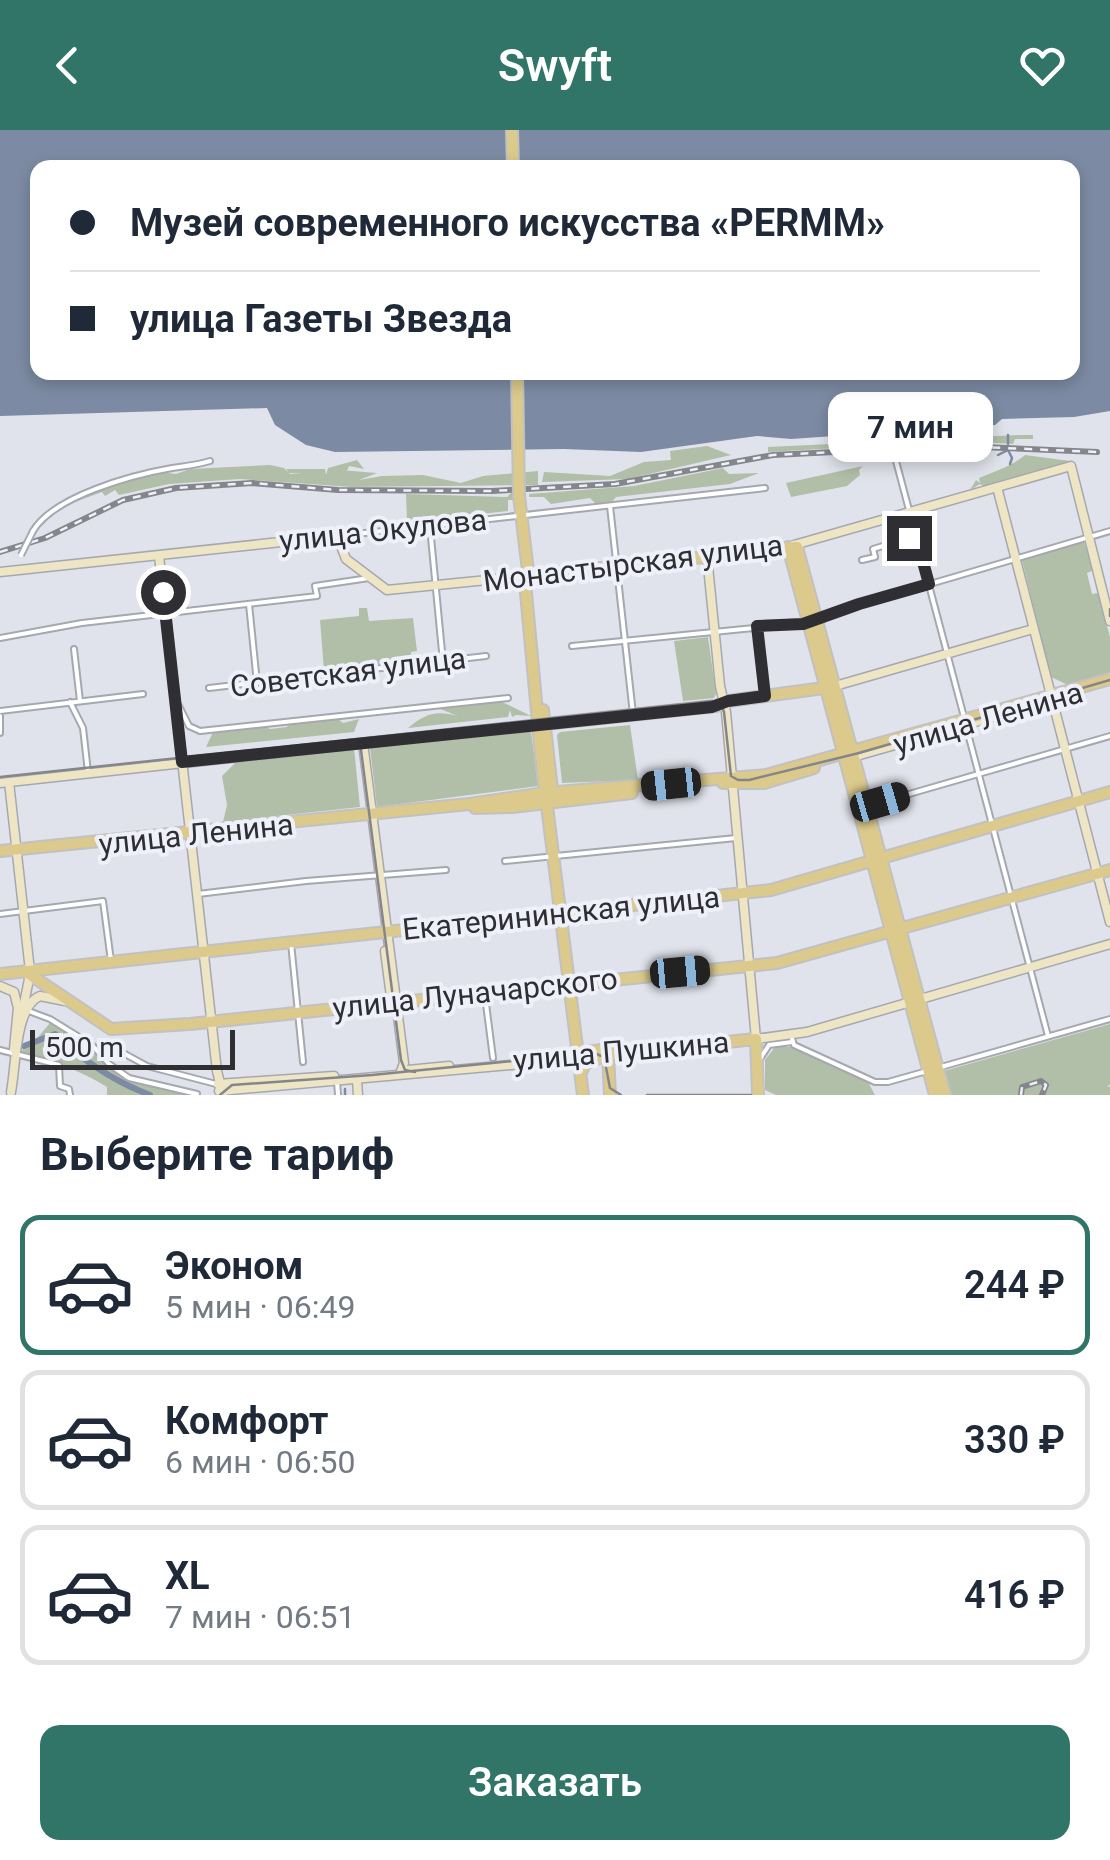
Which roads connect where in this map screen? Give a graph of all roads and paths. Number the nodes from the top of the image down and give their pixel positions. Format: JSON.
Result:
{"nodes":[{"id":1,"x":512,"y":130,"type":"edge"},
{"id":2,"x":513,"y":160,"type":"edge"},
{"id":3,"x":517,"y":380,"type":"edge"},
{"id":4,"x":896,"y":460,"type":"dead end"},
{"id":5,"x":210,"y":461,"type":"dead end"},
{"id":6,"x":997,"y":487,"type":"junction"},
{"id":7,"x":765,"y":488,"type":"dead end"},
{"id":8,"x":610,"y":506,"type":"junction"},
{"id":9,"x":910,"y":510,"type":"junction"},
{"id":10,"x":520,"y":516,"type":"junction"},
{"id":11,"x":430,"y":525,"type":"junction"},
{"id":12,"x":1110,"y":531,"type":"edge"},
{"id":13,"x":337,"y":536,"type":"junction"},
{"id":14,"x":916,"y":536,"type":"junction"},
{"id":15,"x":1089,"y":538,"type":"junction"},
{"id":16,"x":795,"y":546,"type":"junction"},
{"id":17,"x":159,"y":556,"type":"junction"},
{"id":18,"x":706,"y":556,"type":"junction"},
{"id":19,"x":1016,"y":559,"type":"junction"},
{"id":20,"x":862,"y":560,"type":"dead end"},
{"id":21,"x":616,"y":566,"type":"junction"},
{"id":22,"x":18,"y":570,"type":"junction"},
{"id":23,"x":0,"y":572,"type":"edge"},
{"id":24,"x":527,"y":576,"type":"junction"},
{"id":25,"x":369,"y":578,"type":"junction"},
{"id":26,"x":929,"y":584,"type":"junction"},
{"id":27,"x":436,"y":586,"type":"junction"},
{"id":28,"x":249,"y":604,"type":"junction"},
{"id":29,"x":1108,"y":607,"type":"edge"},
{"id":30,"x":165,"y":614,"type":"junction"},
{"id":31,"x":812,"y":620,"type":"junction"},
{"id":32,"x":1110,"y":621,"type":"edge"},
{"id":33,"x":757,"y":626,"type":"junction"},
{"id":34,"x":1034,"y":629,"type":"junction"},
{"id":35,"x":714,"y":631,"type":"junction"},
{"id":36,"x":0,"y":638,"type":"edge"},
{"id":37,"x":625,"y":640,"type":"junction"},
{"id":38,"x":572,"y":646,"type":"dead end"},
{"id":39,"x":74,"y":649,"type":"dead end"},
{"id":40,"x":947,"y":654,"type":"junction"},
{"id":41,"x":486,"y":656,"type":"dead end"},
{"id":42,"x":442,"y":662,"type":"junction"},
{"id":43,"x":1110,"y":681,"type":"edge"},
{"id":44,"x":257,"y":683,"type":"junction"},
{"id":45,"x":830,"y":687,"type":"junction"},
{"id":46,"x":209,"y":688,"type":"dead end"},
{"id":47,"x":143,"y":694,"type":"dead end"},
{"id":48,"x":765,"y":696,"type":"junction"},
{"id":49,"x":508,"y":698,"type":"dead end"},
{"id":50,"x":1052,"y":698,"type":"junction"},
{"id":51,"x":80,"y":701,"type":"junction"},
{"id":52,"x":70,"y":702,"type":"junction"},
{"id":53,"x":175,"y":706,"type":"junction"},
{"id":54,"x":718,"y":707,"type":"junction"},
{"id":55,"x":0,"y":714,"type":"edge"},
{"id":56,"x":633,"y":715,"type":"junction"},
{"id":57,"x":965,"y":723,"type":"junction"},
{"id":58,"x":541,"y":724,"type":"junction"},
{"id":59,"x":0,"y":732,"type":"edge"},
{"id":60,"x":1110,"y":736,"type":"edge"},
{"id":61,"x":361,"y":744,"type":"junction"},
{"id":62,"x":1065,"y":750,"type":"junction"},
{"id":63,"x":848,"y":755,"type":"junction"},
{"id":64,"x":182,"y":762,"type":"junction"},
{"id":65,"x":88,"y":772,"type":"junction"},
{"id":66,"x":978,"y":774,"type":"junction"},
{"id":67,"x":732,"y":781,"type":"junction"},
{"id":68,"x":4,"y":782,"type":"edge"},
{"id":69,"x":1110,"y":792,"type":"edge"},
{"id":70,"x":550,"y":798,"type":"junction"},
{"id":71,"x":1078,"y":801,"type":"junction"},
{"id":72,"x":862,"y":808,"type":"junction"},
{"id":73,"x":370,"y":815,"type":"junction"},
{"id":74,"x":992,"y":826,"type":"junction"},
{"id":75,"x":190,"y":833,"type":"junction"},
{"id":76,"x":736,"y":838,"type":"junction"},
{"id":77,"x":16,"y":851,"type":"junction"},
{"id":78,"x":0,"y":853,"type":"edge"},
{"id":79,"x":556,"y":855,"type":"junction"},
{"id":80,"x":505,"y":860,"type":"dead end"},
{"id":81,"x":876,"y":860,"type":"junction"},
{"id":82,"x":446,"y":870,"type":"dead end"},
{"id":83,"x":1110,"y":870,"type":"edge"},
{"id":84,"x":1097,"y":873,"type":"junction"},
{"id":85,"x":378,"y":874,"type":"junction"},
{"id":86,"x":742,"y":893,"type":"junction"},
{"id":87,"x":198,"y":894,"type":"junction"},
{"id":88,"x":1011,"y":897,"type":"junction"},
{"id":89,"x":22,"y":910,"type":"junction"},
{"id":90,"x":562,"y":913,"type":"junction"},
{"id":91,"x":0,"y":914,"type":"edge"},
{"id":92,"x":1110,"y":922,"type":"edge"},
{"id":93,"x":895,"y":929,"type":"junction"},
{"id":94,"x":386,"y":933,"type":"junction"},
{"id":95,"x":292,"y":942,"type":"junction"},
{"id":96,"x":1110,"y":944,"type":"edge"},
{"id":97,"x":205,"y":951,"type":"junction"},
{"id":98,"x":110,"y":961,"type":"junction"},
{"id":99,"x":749,"y":965,"type":"junction"},
{"id":100,"x":1030,"y":967,"type":"junction"},
{"id":101,"x":28,"y":973,"type":"junction"},
{"id":102,"x":0,"y":974,"type":"edge"},
{"id":103,"x":570,"y":982,"type":"junction"},
{"id":104,"x":0,"y":986,"type":"edge"},
{"id":105,"x":485,"y":996,"type":"dead end"},
{"id":106,"x":914,"y":1000,"type":"junction"},
{"id":107,"x":394,"y":1001,"type":"junction"},
{"id":108,"x":72,"y":1003,"type":"junction"},
{"id":109,"x":26,"y":1010,"type":"junction"},
{"id":110,"x":298,"y":1012,"type":"junction"},
{"id":111,"x":1110,"y":1019,"type":"edge"},
{"id":112,"x":212,"y":1022,"type":"junction"},
{"id":113,"x":1048,"y":1036,"type":"junction"},
{"id":114,"x":756,"y":1039,"type":"junction"},
{"id":115,"x":792,"y":1039,"type":"junction"},
{"id":116,"x":0,"y":1050,"type":"edge"},
{"id":117,"x":16,"y":1054,"type":"junction"},
{"id":118,"x":126,"y":1054,"type":"dead end"},
{"id":119,"x":578,"y":1056,"type":"junction"},
{"id":120,"x":602,"y":1056,"type":"junction"},
{"id":121,"x":494,"y":1058,"type":"dead end"},
{"id":122,"x":304,"y":1062,"type":"dead end"},
{"id":123,"x":759,"y":1064,"type":"junction"},
{"id":124,"x":400,"y":1069,"type":"junction"},
{"id":125,"x":933,"y":1069,"type":"junction"},
{"id":126,"x":357,"y":1080,"type":"junction"},
{"id":127,"x":338,"y":1081,"type":"junction"},
{"id":128,"x":583,"y":1088,"type":"edge"},
{"id":129,"x":219,"y":1090,"type":"edge"},
{"id":130,"x":11,"y":1094,"type":"edge"},
{"id":131,"x":197,"y":1094,"type":"edge"},
{"id":132,"x":70,"y":1095,"type":"edge"},
{"id":133,"x":338,"y":1095,"type":"edge"},
{"id":134,"x":358,"y":1095,"type":"edge"},
{"id":135,"x":610,"y":1095,"type":"edge"},
{"id":136,"x":757,"y":1095,"type":"edge"},
{"id":137,"x":934,"y":1095,"type":"edge"},
{"id":138,"x":945,"y":1095,"type":"edge"}],
"edges":[{"from":1,"to":2,"type":"main road"},
{"from":3,"to":10,"type":"main road","bridge":true},
{"from":4,"to":9,"type":"street"},
{"from":5,"to":22,"type":"street","bridge":true},
{"from":6,"to":9,"type":"main road","name":"Монастырская улица"},
{"from":6,"to":15,"type":"main road","name":"Монастырская улица"},
{"from":6,"to":19,"type":"main road"},
{"from":7,"to":8,"type":"street","name":"улица Окулова"},
{"from":8,"to":10,"type":"street","name":"улица Окулова"},
{"from":8,"to":21,"type":"street"},
{"from":9,"to":14,"type":"street"},
{"from":9,"to":16,"type":"main road","name":"Монастырская улица"},
{"from":10,"to":11,"type":"street","name":"улица Окулова"},
{"from":10,"to":24,"type":"main road"},
{"from":11,"to":13,"type":"street","name":"улица Окулова"},
{"from":11,"to":27,"type":"street"},
{"from":12,"to":15,"type":"street"},
{"from":13,"to":17,"type":"main road","name":"улица Окулова"},
{"from":13,"to":25,"type":"main road"},
{"from":14,"to":20,"type":"street"},
{"from":14,"to":26,"type":"street"},
{"from":15,"to":19,"type":"street"},
{"from":15,"to":29,"type":"main road"},
{"from":16,"to":18,"type":"main road","name":"Монастырская улица"},
{"from":16,"to":31,"type":"main road"},
{"from":17,"to":22,"type":"main road","name":"улица Окулова"},
{"from":17,"to":30,"type":"main road"},
{"from":18,"to":21,"type":"main road","name":"Монастырская улица"},
{"from":18,"to":35,"type":"main road"},
{"from":19,"to":26,"type":"street"},
{"from":19,"to":34,"type":"main road"},
{"from":21,"to":24,"type":"main road","name":"Монастырская улица"},
{"from":21,"to":37,"type":"street"},
{"from":22,"to":23,"type":"main road","name":"улица Окулова"},
{"from":24,"to":27,"type":"main road","name":"Монастырская улица"},
{"from":24,"to":58,"type":"main road"},
{"from":25,"to":27,"type":"main road","name":"Монастырская улица"},
{"from":25,"to":28,"type":"street","name":"Монастырская улица"},
{"from":26,"to":31,"type":"street"},
{"from":26,"to":40,"type":"street"},
{"from":27,"to":42,"type":"street"},
{"from":28,"to":30,"type":"street","name":"Монастырская улица"},
{"from":28,"to":44,"type":"street"},
{"from":29,"to":32,"type":"main road"},
{"from":30,"to":36,"type":"street","name":"Монастырская улица"},
{"from":30,"to":53,"type":"main road"},
{"from":31,"to":33,"type":"street"},
{"from":31,"to":45,"type":"main road"},
{"from":33,"to":35,"type":"street"},
{"from":33,"to":48,"type":"street"},
{"from":34,"to":40,"type":"main road"},
{"from":34,"to":50,"type":"main road"},
{"from":35,"to":37,"type":"street"},
{"from":35,"to":54,"type":"main road"},
{"from":37,"to":38,"type":"street"},
{"from":37,"to":56,"type":"street"},
{"from":39,"to":51,"type":"street"},
{"from":40,"to":45,"type":"main road"},
{"from":40,"to":57,"type":"street"},
{"from":41,"to":42,"type":"street","name":"Советская улица"},
{"from":42,"to":44,"type":"street","name":"Советская улица"},
{"from":43,"to":50,"type":"main road","name":"улица Ленина"},
{"from":44,"to":46,"type":"street","name":"Советская улица"},
{"from":45,"to":48,"type":"main road"},
{"from":45,"to":63,"type":"main road"},
{"from":47,"to":51,"type":"street"},
{"from":48,"to":54,"type":"main road"},
{"from":49,"to":53,"type":"street"},
{"from":50,"to":57,"type":"main road","name":"улица Ленина"},
{"from":50,"to":62,"type":"main road"},
{"from":51,"to":52,"type":"street"},
{"from":52,"to":55,"type":"street"},
{"from":52,"to":65,"type":"street"},
{"from":53,"to":64,"type":"main road"},
{"from":54,"to":56,"type":"main road"},
{"from":54,"to":67,"type":"main road"},
{"from":55,"to":59,"type":"street"},
{"from":56,"to":58,"type":"main road"},
{"from":57,"to":63,"type":"main road","name":"улица Ленина"},
{"from":57,"to":66,"type":"street"},
{"from":58,"to":61,"type":"main road"},
{"from":58,"to":70,"type":"main road"},
{"from":60,"to":62,"type":"street"},
{"from":61,"to":64,"type":"main road"},
{"from":61,"to":73,"type":"main road"},
{"from":62,"to":66,"type":"street"},
{"from":62,"to":71,"type":"main road"},
{"from":63,"to":67,"type":"main road","name":"улица Ленина"},
{"from":63,"to":72,"type":"main road"},
{"from":64,"to":65,"type":"main road"},
{"from":64,"to":75,"type":"main road"},
{"from":65,"to":68,"type":"main road"},
{"from":66,"to":72,"type":"street"},
{"from":66,"to":74,"type":"street"},
{"from":67,"to":70,"type":"main road","name":"улица Ленина"},
{"from":67,"to":76,"type":"main road"},
{"from":68,"to":77,"type":"main road"},
{"from":69,"to":71,"type":"main road","name":"Екатерининская улица"},
{"from":70,"to":73,"type":"main road","name":"улица Ленина"},
{"from":70,"to":79,"type":"main road"},
{"from":71,"to":74,"type":"main road","name":"Екатерининская улица"},
{"from":71,"to":84,"type":"main road"},
{"from":72,"to":81,"type":"main road"},
{"from":73,"to":75,"type":"main road","name":"улица Ленина"},
{"from":73,"to":85,"type":"main road"},
{"from":74,"to":81,"type":"main road","name":"Екатерининская улица"},
{"from":74,"to":88,"type":"street"},
{"from":75,"to":77,"type":"main road","name":"улица Ленина"},
{"from":75,"to":87,"type":"main road"},
{"from":76,"to":79,"type":"street"},
{"from":76,"to":86,"type":"main road"},
{"from":77,"to":78,"type":"main road","name":"улица Ленина"},
{"from":77,"to":89,"type":"main road"},
{"from":79,"to":80,"type":"street"},
{"from":79,"to":90,"type":"main road"},
{"from":81,"to":86,"type":"main road","name":"Екатерининская улица"},
{"from":81,"to":93,"type":"main road"},
{"from":82,"to":85,"type":"street"},
{"from":83,"to":84,"type":"main road","name":"улица Луначарского"},
{"from":84,"to":88,"type":"main road","name":"улица Луначарского"},
{"from":84,"to":92,"type":"main road"},
{"from":85,"to":87,"type":"street"},
{"from":85,"to":94,"type":"main road"},
{"from":86,"to":90,"type":"main road","name":"Екатерининская улица"},
{"from":86,"to":99,"type":"main road"},
{"from":87,"to":97,"type":"main road"},
{"from":88,"to":93,"type":"main road","name":"улица Луначарского"},
{"from":88,"to":100,"type":"street"},
{"from":89,"to":91,"type":"street"},
{"from":89,"to":98,"type":"street"},
{"from":89,"to":101,"type":"main road"},
{"from":90,"to":94,"type":"main road","name":"Екатерининская улица"},
{"from":90,"to":103,"type":"main road"},
{"from":93,"to":99,"type":"main road","name":"улица Луначарского"},
{"from":93,"to":106,"type":"main road"},
{"from":94,"to":95,"type":"main road","name":"Екатерининская улица"},
{"from":94,"to":107,"type":"main road"},
{"from":95,"to":97,"type":"main road","name":"Екатерининская улица"},
{"from":95,"to":110,"type":"street"},
{"from":96,"to":100,"type":"main road","name":"улица Пушкина"},
{"from":97,"to":98,"type":"main road","name":"Екатерининская улица"},
{"from":97,"to":112,"type":"main road"},
{"from":98,"to":101,"type":"main road","name":"Екатерининская улица"},
{"from":99,"to":103,"type":"main road","name":"улица Луначарского"},
{"from":99,"to":114,"type":"main road"},
{"from":100,"to":106,"type":"main road","name":"улица Пушкина"},
{"from":100,"to":113,"type":"street"},
{"from":101,"to":102,"type":"main road","name":"Екатерининская улица"},
{"from":101,"to":108,"type":"main road","name":"улица Луначарского"},
{"from":101,"to":117,"type":"main road"},
{"from":103,"to":107,"type":"main road","name":"улица Луначарского"},
{"from":103,"to":119,"type":"main road"},
{"from":104,"to":117,"type":"main road"},
{"from":105,"to":121,"type":"street"},
{"from":106,"to":115,"type":"main road","name":"улица Пушкина"},
{"from":106,"to":125,"type":"main road"},
{"from":107,"to":110,"type":"main road","name":"улица Луначарского"},
{"from":107,"to":124,"type":"main road"},
{"from":108,"to":109,"type":"main road"},
{"from":108,"to":112,"type":"main road","name":"улица Луначарского"},
{"from":109,"to":117,"type":"main road"},
{"from":109,"to":131,"type":"street"},
{"from":110,"to":112,"type":"main road","name":"улица Луначарского"},
{"from":110,"to":122,"type":"street"},
{"from":111,"to":113,"type":"street"},
{"from":112,"to":129,"type":"main road"},
{"from":113,"to":125,"type":"street"},
{"from":114,"to":115,"type":"main road","name":"улица Пушкина"},
{"from":114,"to":120,"type":"main road","name":"улица Пушкина"},
{"from":114,"to":123,"type":"main road"},
{"from":115,"to":123,"type":"street"},
{"from":115,"to":125,"type":"street"},
{"from":116,"to":117,"type":"street"},
{"from":117,"to":130,"type":"main road"},
{"from":117,"to":132,"type":"street"},
{"from":118,"to":129,"type":"street","name":"улица Пушкина"},
{"from":119,"to":120,"type":"main road","name":"улица Пушкина"},
{"from":119,"to":124,"type":"main road","name":"улица Пушкина"},
{"from":119,"to":128,"type":"main road"},
{"from":120,"to":128,"type":"main road"},
{"from":120,"to":135,"type":"main road"},
{"from":123,"to":136,"type":"main road"},
{"from":124,"to":126,"type":"main road","name":"улица Пушкина"},
{"from":124,"to":129,"type":"main road","name":"улица Пушкина"},
{"from":125,"to":137,"type":"main road"},
{"from":125,"to":138,"type":"main road"},
{"from":126,"to":127,"type":"main road","name":"улица Пушкина"},
{"from":126,"to":134,"type":"main road"},
{"from":127,"to":129,"type":"main road","name":"улица Пушкина"},
{"from":127,"to":133,"type":"street"}]}
